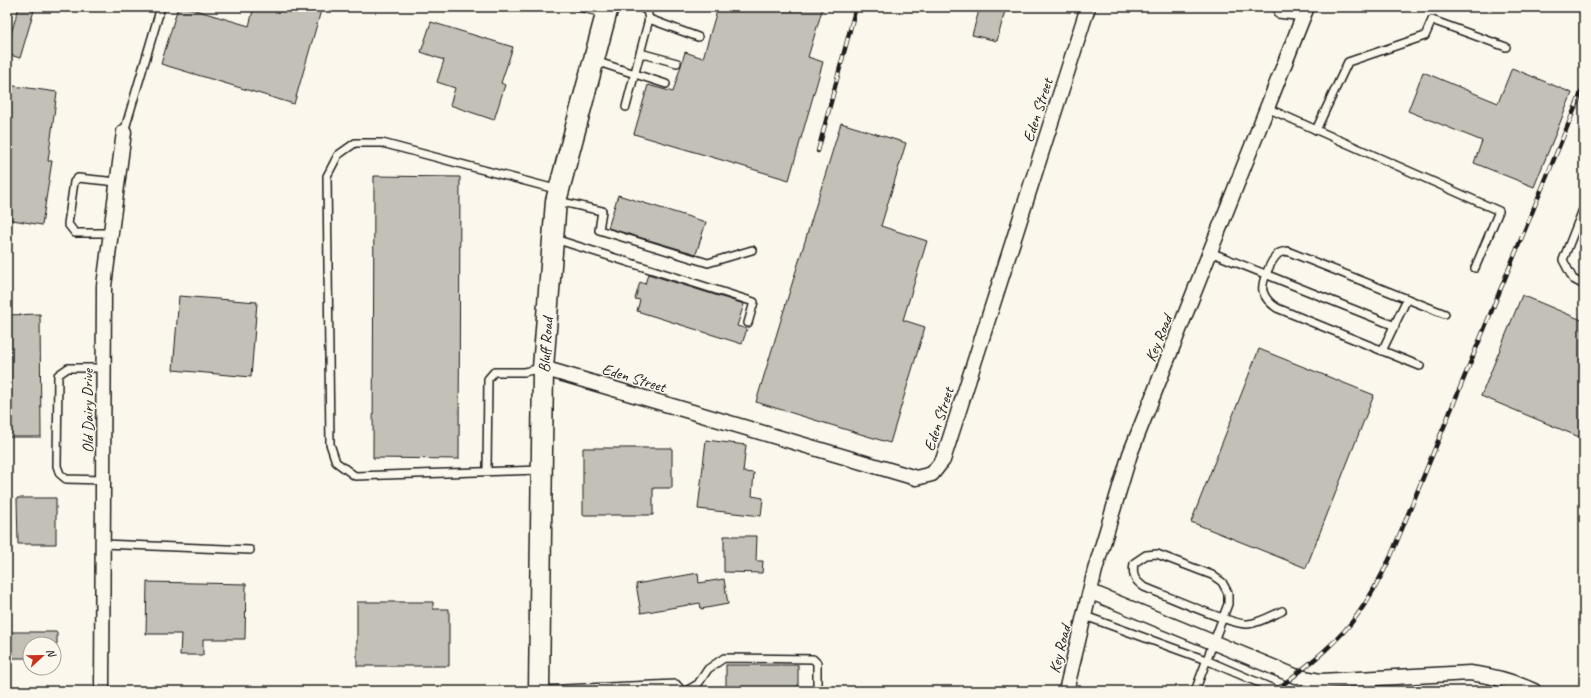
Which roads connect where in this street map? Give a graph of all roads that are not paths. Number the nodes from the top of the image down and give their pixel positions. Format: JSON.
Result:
{"nodes":[{"id":1,"x":161,"y":7,"type":"edge"},
{"id":2,"x":578,"y":7,"type":"edge"},
{"id":3,"x":640,"y":7,"type":"edge"},
{"id":4,"x":1088,"y":7,"type":"edge"},
{"id":5,"x":608,"y":10,"type":"edge"},
{"id":6,"x":1305,"y":12,"type":"edge"},
{"id":7,"x":1278,"y":14,"type":"dead end"},
{"id":8,"x":649,"y":19,"type":"junction"},
{"id":9,"x":698,"y":37,"type":"dead end"},
{"id":10,"x":1506,"y":47,"type":"dead end"},
{"id":11,"x":640,"y":52,"type":"junction"},
{"id":12,"x":593,"y":61,"type":"junction"},
{"id":13,"x":677,"y":63,"type":"dead end"},
{"id":14,"x":634,"y":74,"type":"junction"},
{"id":15,"x":666,"y":84,"type":"dead end"},
{"id":16,"x":626,"y":107,"type":"dead end"},
{"id":17,"x":1267,"y":108,"type":"junction"},
{"id":18,"x":1316,"y":130,"type":"junction"},
{"id":19,"x":124,"y":132,"type":"joint"},
{"id":20,"x":117,"y":182,"type":"junction"},
{"id":21,"x":557,"y":195,"type":"junction"},
{"id":22,"x":1584,"y":208,"type":"edge"},
{"id":23,"x":111,"y":233,"type":"junction"},
{"id":24,"x":552,"y":239,"type":"junction"},
{"id":25,"x":752,"y":250,"type":"dead end"},
{"id":26,"x":1210,"y":252,"type":"junction"},
{"id":27,"x":1475,"y":268,"type":"dead end"},
{"id":28,"x":1267,"y":274,"type":"junction"},
{"id":29,"x":1584,"y":285,"type":"edge"},
{"id":30,"x":1407,"y":299,"type":"junction"},
{"id":31,"x":1445,"y":314,"type":"dead end"},
{"id":32,"x":748,"y":323,"type":"dead end"},
{"id":33,"x":1395,"y":326,"type":"junction"},
{"id":34,"x":1382,"y":351,"type":"junction"},
{"id":35,"x":1420,"y":366,"type":"dead end"},
{"id":36,"x":104,"y":368,"type":"junction"},
{"id":37,"x":543,"y":368,"type":"junction"},
{"id":38,"x":542,"y":470,"type":"junction"},
{"id":39,"x":487,"y":471,"type":"junction"},
{"id":40,"x":103,"y":480,"type":"junction"},
{"id":41,"x":103,"y":544,"type":"junction"},
{"id":42,"x":250,"y":550,"type":"dead end"},
{"id":43,"x":1091,"y":592,"type":"junction"},
{"id":44,"x":1282,"y":611,"type":"dead end"},
{"id":45,"x":1085,"y":616,"type":"junction"},
{"id":46,"x":1223,"y":617,"type":"junction"},
{"id":47,"x":1213,"y":642,"type":"junction"},
{"id":48,"x":1206,"y":660,"type":"junction"},
{"id":49,"x":1318,"y":686,"type":"edge"},
{"id":50,"x":539,"y":690,"type":"edge"},
{"id":51,"x":102,"y":691,"type":"edge"},
{"id":52,"x":682,"y":691,"type":"edge"},
{"id":53,"x":686,"y":691,"type":"edge"},
{"id":54,"x":817,"y":691,"type":"edge"},
{"id":55,"x":1066,"y":691,"type":"edge"},
{"id":56,"x":1195,"y":691,"type":"edge"},
{"id":57,"x":1278,"y":691,"type":"edge"},
{"id":58,"x":1534,"y":691,"type":"edge"}],
"edges":[{"from":1,"to":19,"type":"lane"},
{"from":2,"to":5,"type":"lane"},
{"from":3,"to":8,"type":"lane"},
{"from":4,"to":37,"type":"street","name":"Eden Street"},
{"from":5,"to":12,"type":"main road","name":"Bluff Road"},
{"from":6,"to":7,"type":"lane"},
{"from":6,"to":17,"type":"street","name":"Key Road"},
{"from":8,"to":9,"type":"lane"},
{"from":8,"to":11,"type":"lane"},
{"from":10,"to":18,"type":"lane"},
{"from":11,"to":13,"type":"lane"},
{"from":11,"to":14,"type":"lane"},
{"from":12,"to":14,"type":"lane"},
{"from":12,"to":21,"type":"main road","name":"Bluff Road"},
{"from":14,"to":15,"type":"lane"},
{"from":14,"to":16,"type":"lane"},
{"from":17,"to":18,"type":"lane"},
{"from":17,"to":26,"type":"street","name":"Key Road"},
{"from":18,"to":27,"type":"lane"},
{"from":19,"to":20,"type":"street","name":"Old Dairy Drive"},
{"from":20,"to":23,"type":"street","name":"Old Dairy Drive"},
{"from":20,"to":23,"type":"lane"},
{"from":21,"to":24,"type":"main road","name":"Bluff Road"},
{"from":21,"to":25,"type":"lane"},
{"from":21,"to":39,"type":"lane"},
{"from":22,"to":29,"type":"lane"},
{"from":23,"to":36,"type":"street","name":"Old Dairy Drive"},
{"from":24,"to":32,"type":"lane"},
{"from":24,"to":37,"type":"main road","name":"Bluff Road"},
{"from":26,"to":28,"type":"lane"},
{"from":26,"to":43,"type":"street","name":"Key Road"},
{"from":28,"to":30,"type":"lane"},
{"from":28,"to":33,"type":"lane"},
{"from":28,"to":34,"type":"lane"},
{"from":30,"to":31,"type":"lane"},
{"from":30,"to":33,"type":"lane"},
{"from":33,"to":34,"type":"lane"},
{"from":34,"to":35,"type":"lane"},
{"from":36,"to":40,"type":"street","name":"Old Dairy Drive"},
{"from":36,"to":40,"type":"lane"},
{"from":37,"to":38,"type":"main road","name":"Bluff Road"},
{"from":37,"to":39,"type":"lane"},
{"from":38,"to":39,"type":"lane"},
{"from":38,"to":50,"type":"main road","name":"Bluff Road"},
{"from":40,"to":41,"type":"street","name":"Old Dairy Drive"},
{"from":41,"to":42,"type":"lane"},
{"from":41,"to":51,"type":"street","name":"Old Dairy Drive"},
{"from":43,"to":45,"type":"street","name":"Key Road"},
{"from":43,"to":47,"type":"street"},
{"from":44,"to":46,"type":"lane"},
{"from":45,"to":48,"type":"lane"},
{"from":45,"to":55,"type":"street","name":"Key Road"},
{"from":46,"to":46,"type":"lane"},
{"from":46,"to":47,"type":"lane"},
{"from":47,"to":48,"type":"lane"},
{"from":47,"to":49,"type":"street"},
{"from":48,"to":56,"type":"lane"},
{"from":48,"to":57,"type":"lane"},
{"from":49,"to":58,"type":"street"},
{"from":50,"to":52,"type":"lane"},
{"from":53,"to":54,"type":"lane"}]}
